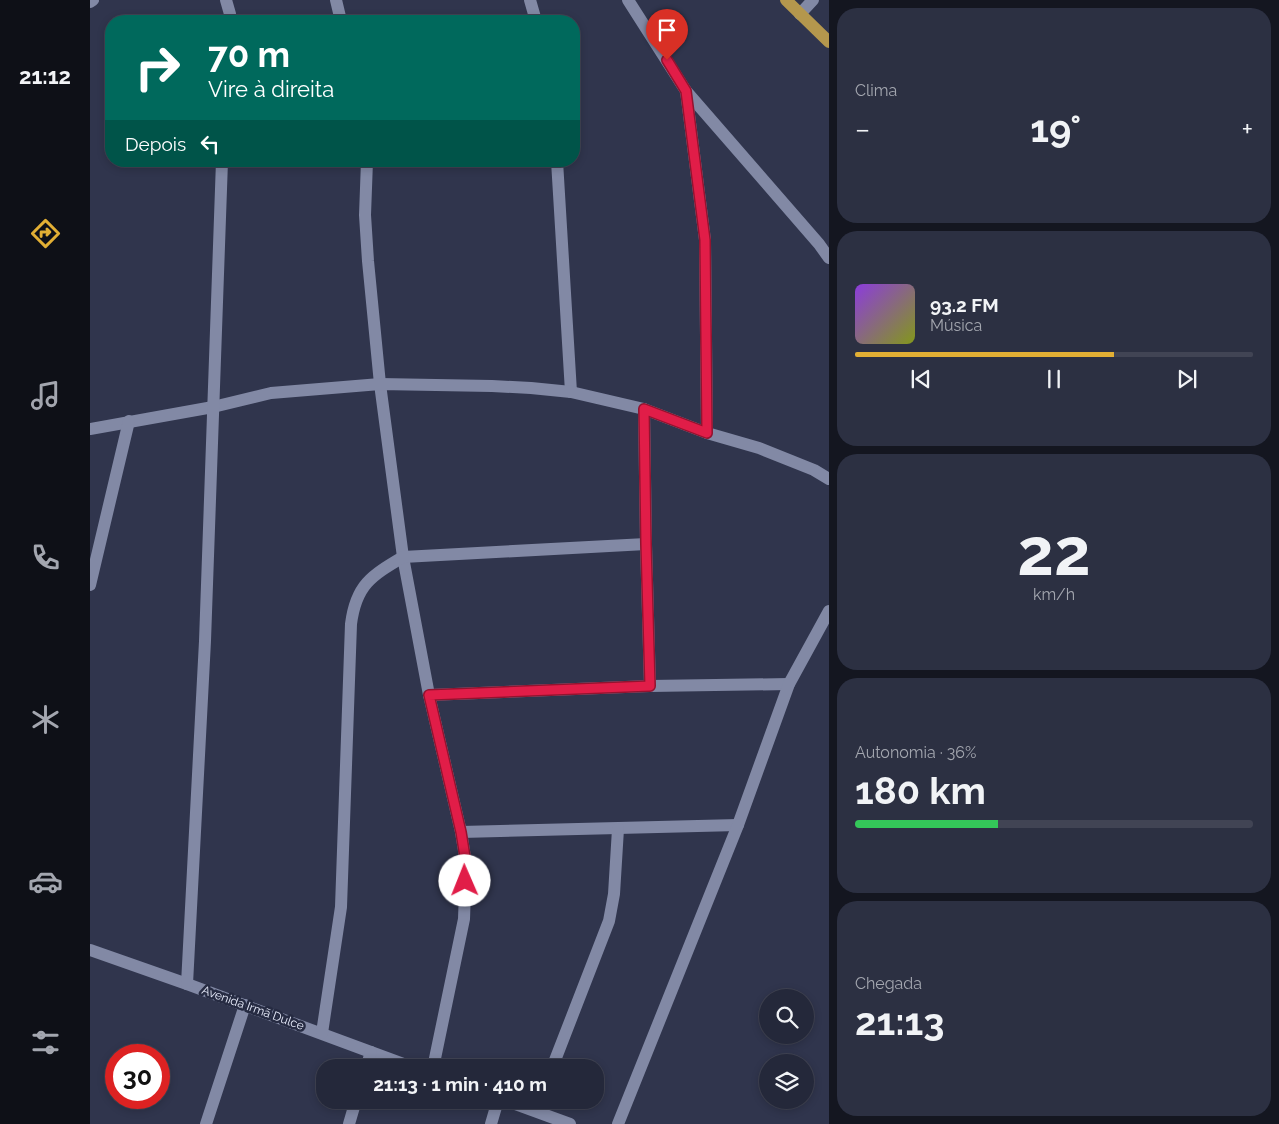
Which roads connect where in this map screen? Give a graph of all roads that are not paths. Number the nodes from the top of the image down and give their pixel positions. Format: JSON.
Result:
{"nodes":[{"id":1,"x":93,"y":0,"type":"edge"},
{"id":2,"x":226,"y":0,"type":"edge"},
{"id":3,"x":336,"y":0,"type":"edge"},
{"id":4,"x":530,"y":0,"type":"edge"},
{"id":5,"x":628,"y":0,"type":"edge"},
{"id":6,"x":786,"y":0,"type":"edge"},
{"id":7,"x":813,"y":0,"type":"edge"},
{"id":8,"x":90,"y":2,"type":"edge"},
{"id":9,"x":800,"y":14,"type":"junction"},
{"id":10,"x":230,"y":15,"type":"edge"},
{"id":11,"x":340,"y":15,"type":"edge"},
{"id":12,"x":534,"y":15,"type":"edge"},
{"id":13,"x":829,"y":42,"type":"edge"},
{"id":14,"x":686,"y":91,"type":"junction"},
{"id":15,"x":222,"y":167,"type":"edge"},
{"id":16,"x":367,"y":167,"type":"edge"},
{"id":17,"x":557,"y":167,"type":"edge"},
{"id":18,"x":829,"y":258,"type":"edge"},
{"id":19,"x":380,"y":384,"type":"junction"},
{"id":20,"x":571,"y":392,"type":"junction"},
{"id":21,"x":213,"y":407,"type":"junction"},
{"id":22,"x":644,"y":409,"type":"junction"},
{"id":23,"x":129,"y":421,"type":"junction"},
{"id":24,"x":90,"y":429,"type":"edge"},
{"id":25,"x":707,"y":433,"type":"junction"},
{"id":26,"x":829,"y":478,"type":"edge"},
{"id":27,"x":646,"y":544,"type":"junction"},
{"id":28,"x":402,"y":557,"type":"junction"},
{"id":29,"x":90,"y":584,"type":"edge"},
{"id":30,"x":829,"y":611,"type":"edge"},
{"id":31,"x":789,"y":684,"type":"junction"},
{"id":32,"x":650,"y":686,"type":"junction"},
{"id":33,"x":429,"y":695,"type":"junction"},
{"id":34,"x":738,"y":825,"type":"junction"},
{"id":35,"x":618,"y":829,"type":"junction"},
{"id":36,"x":461,"y":832,"type":"junction"},
{"id":37,"x":90,"y":950,"type":"edge"},
{"id":38,"x":187,"y":984,"type":"junction"},
{"id":39,"x":245,"y":1005,"type":"junction"},
{"id":40,"x":322,"y":1034,"type":"junction"},
{"id":41,"x":371,"y":1052,"type":"junction"},
{"id":42,"x":369,"y":1059,"type":"edge"},
{"id":43,"x":390,"y":1059,"type":"edge"},
{"id":44,"x":435,"y":1059,"type":"edge"},
{"id":45,"x":555,"y":1059,"type":"edge"},
{"id":46,"x":353,"y":1109,"type":"edge"},
{"id":47,"x":495,"y":1109,"type":"edge"},
{"id":48,"x":544,"y":1109,"type":"edge"},
{"id":49,"x":206,"y":1124,"type":"edge"},
{"id":50,"x":349,"y":1124,"type":"edge"},
{"id":51,"x":491,"y":1124,"type":"edge"},
{"id":52,"x":570,"y":1124,"type":"edge"},
{"id":53,"x":618,"y":1124,"type":"edge"}],
"edges":[{"from":1,"to":8,"type":"street"},
{"from":2,"to":10,"type":"street"},
{"from":3,"to":11,"type":"street"},
{"from":4,"to":12,"type":"street"},
{"from":5,"to":14,"type":"street"},
{"from":6,"to":9,"type":"main road"},
{"from":7,"to":9,"type":"street"},
{"from":9,"to":13,"type":"main road"},
{"from":14,"to":18,"type":"street"},
{"from":14,"to":25,"type":"street"},
{"from":15,"to":21,"type":"street"},
{"from":16,"to":19,"type":"street"},
{"from":17,"to":20,"type":"street"},
{"from":19,"to":20,"type":"street"},
{"from":19,"to":21,"type":"street"},
{"from":19,"to":28,"type":"street"},
{"from":20,"to":22,"type":"street"},
{"from":21,"to":23,"type":"street"},
{"from":21,"to":38,"type":"street"},
{"from":22,"to":25,"type":"street"},
{"from":22,"to":27,"type":"street"},
{"from":23,"to":24,"type":"street"},
{"from":23,"to":29,"type":"street"},
{"from":25,"to":26,"type":"street"},
{"from":27,"to":28,"type":"street"},
{"from":27,"to":32,"type":"street"},
{"from":28,"to":33,"type":"street"},
{"from":28,"to":40,"type":"street"},
{"from":30,"to":31,"type":"street"},
{"from":31,"to":32,"type":"street"},
{"from":31,"to":34,"type":"street"},
{"from":32,"to":33,"type":"street"},
{"from":33,"to":36,"type":"street"},
{"from":34,"to":35,"type":"street"},
{"from":34,"to":53,"type":"street"},
{"from":35,"to":36,"type":"street"},
{"from":35,"to":45,"type":"street"},
{"from":36,"to":44,"type":"street"},
{"from":37,"to":38,"type":"street","name":"Avenida Irmã Dulce"},
{"from":38,"to":39,"type":"street","name":"Avenida Irmã Dulce"},
{"from":39,"to":40,"type":"street","name":"Avenida Irmã Dulce"},
{"from":39,"to":49,"type":"street"},
{"from":40,"to":41,"type":"street","name":"Avenida Irmã Dulce"},
{"from":41,"to":42,"type":"street"},
{"from":41,"to":43,"type":"street","name":"Avenida Irmã Dulce"},
{"from":46,"to":50,"type":"street"},
{"from":47,"to":51,"type":"street"},
{"from":48,"to":52,"type":"street"}]}
